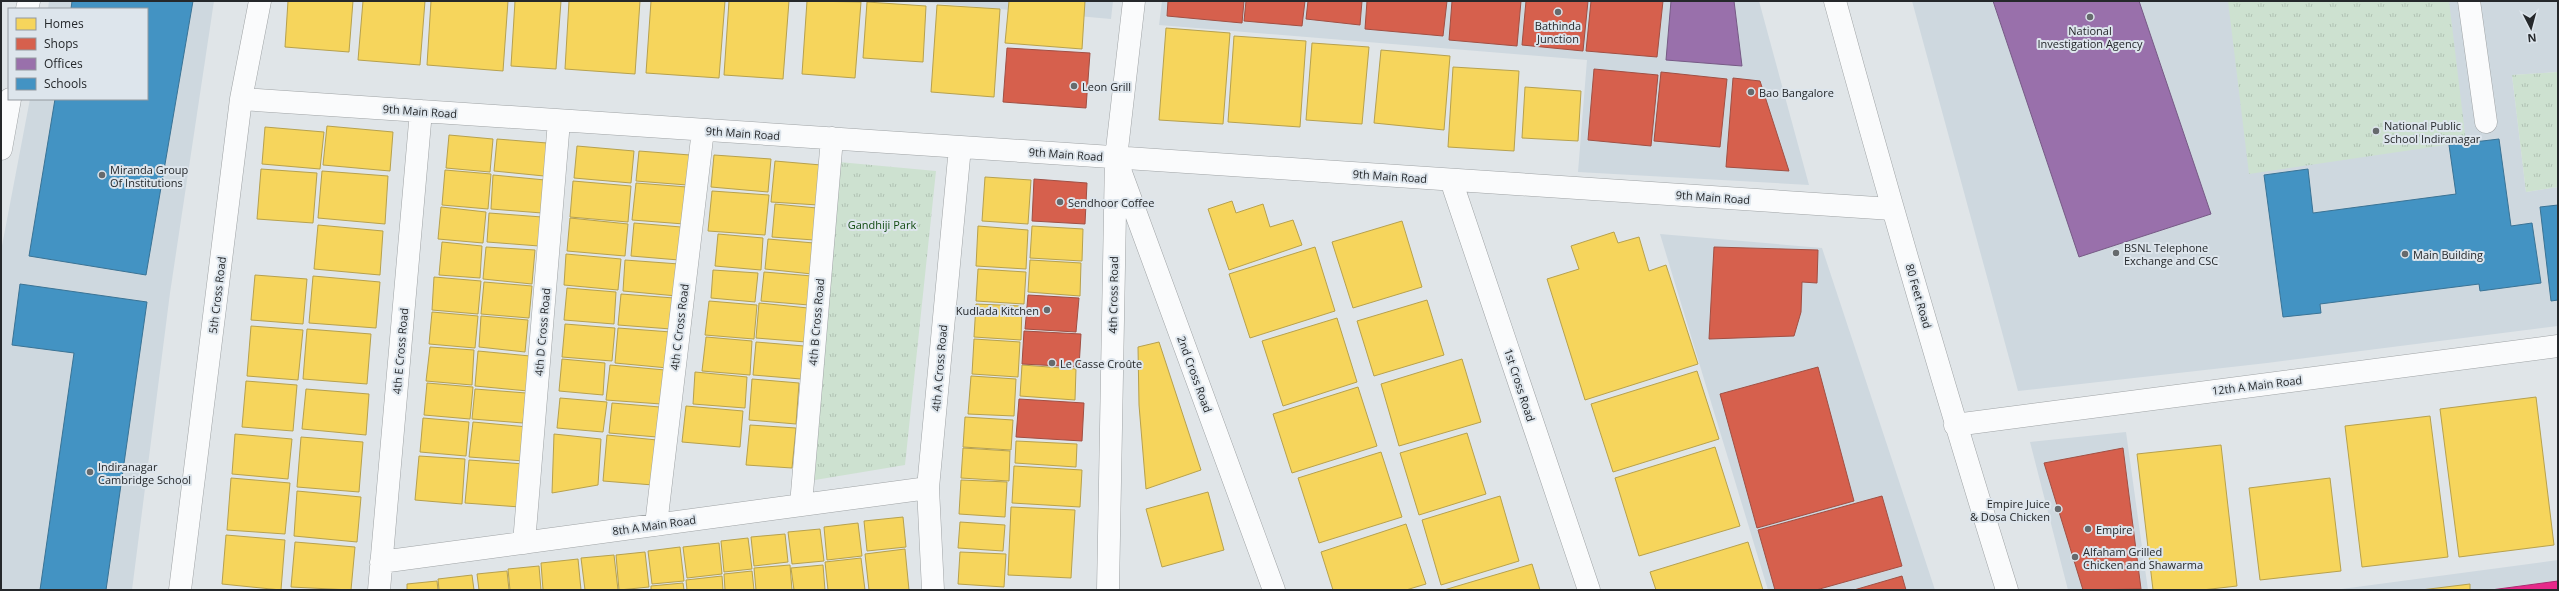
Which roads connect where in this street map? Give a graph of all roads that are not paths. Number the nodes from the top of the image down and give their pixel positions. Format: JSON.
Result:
{"nodes":[{"id":1,"x":260,"y":1,"type":"edge"},
{"id":2,"x":1134,"y":1,"type":"edge"},
{"id":3,"x":1835,"y":1,"type":"edge"},
{"id":4,"x":2469,"y":1,"type":"edge"},
{"id":5,"x":241,"y":99,"type":"junction"},
{"id":6,"x":10,"y":100,"type":"edge"},
{"id":7,"x":422,"y":111,"type":"junction"},
{"id":8,"x":559,"y":121,"type":"junction"},
{"id":9,"x":2486,"y":122,"type":"dead end"},
{"id":10,"x":703,"y":130,"type":"junction"},
{"id":11,"x":832,"y":138,"type":"junction"},
{"id":12,"x":960,"y":147,"type":"junction"},
{"id":13,"x":1,"y":149,"type":"edge"},
{"id":14,"x":1116,"y":158,"type":"junction"},
{"id":15,"x":1451,"y":180,"type":"junction"},
{"id":16,"x":1892,"y":209,"type":"junction"},
{"id":17,"x":2558,"y":346,"type":"edge"},
{"id":18,"x":1956,"y":425,"type":"junction"},
{"id":19,"x":928,"y":488,"type":"junction"},
{"id":20,"x":801,"y":505,"type":"junction"},
{"id":21,"x":656,"y":525,"type":"junction"},
{"id":22,"x":524,"y":543,"type":"junction"},
{"id":23,"x":381,"y":562,"type":"junction"},
{"id":24,"x":180,"y":590,"type":"edge"},
{"id":25,"x":379,"y":590,"type":"edge"},
{"id":26,"x":933,"y":590,"type":"edge"},
{"id":27,"x":1108,"y":590,"type":"edge"},
{"id":28,"x":1274,"y":590,"type":"edge"},
{"id":29,"x":1588,"y":590,"type":"edge"},
{"id":30,"x":2008,"y":590,"type":"edge"}],
"edges":[{"from":1,"to":5,"type":"street","name":"5th Cross Road"},
{"from":2,"to":14,"type":"street","name":"4th Cross Road"},
{"from":3,"to":16,"type":"street","name":"80 Feet Road"},
{"from":4,"to":9,"type":"street"},
{"from":5,"to":7,"type":"street","name":"9th Main Road"},
{"from":5,"to":24,"type":"street","name":"5th Cross Road"},
{"from":6,"to":13,"type":"street"},
{"from":7,"to":8,"type":"street","name":"9th Main Road"},
{"from":7,"to":23,"type":"street","name":"4th E Cross Road"},
{"from":8,"to":10,"type":"street","name":"9th Main Road"},
{"from":8,"to":22,"type":"street","name":"4th D Cross Road"},
{"from":10,"to":11,"type":"street","name":"9th Main Road"},
{"from":10,"to":21,"type":"street","name":"4th C Cross Road"},
{"from":11,"to":12,"type":"street","name":"9th Main Road"},
{"from":11,"to":20,"type":"street","name":"4th B Cross Road"},
{"from":12,"to":14,"type":"street","name":"9th Main Road"},
{"from":12,"to":19,"type":"street","name":"4th A Cross Road"},
{"from":14,"to":15,"type":"street","name":"9th Main Road"},
{"from":14,"to":27,"type":"street","name":"4th Cross Road"},
{"from":14,"to":28,"type":"street","name":"2nd Cross Road"},
{"from":15,"to":16,"type":"street","name":"9th Main Road"},
{"from":15,"to":29,"type":"street","name":"1st Cross Road"},
{"from":16,"to":18,"type":"street","name":"80 Feet Road"},
{"from":17,"to":18,"type":"street","name":"12th A Main Road"},
{"from":18,"to":30,"type":"street","name":"80 Feet Road"},
{"from":19,"to":20,"type":"street","name":"8th A Main Road"},
{"from":19,"to":26,"type":"street","name":"4th A Cross Road"},
{"from":20,"to":21,"type":"street","name":"8th A Main Road"},
{"from":21,"to":22,"type":"street","name":"8th A Main Road"},
{"from":22,"to":23,"type":"street","name":"8th A Main Road"},
{"from":23,"to":25,"type":"street","name":"4th E Cross Road"}]}
